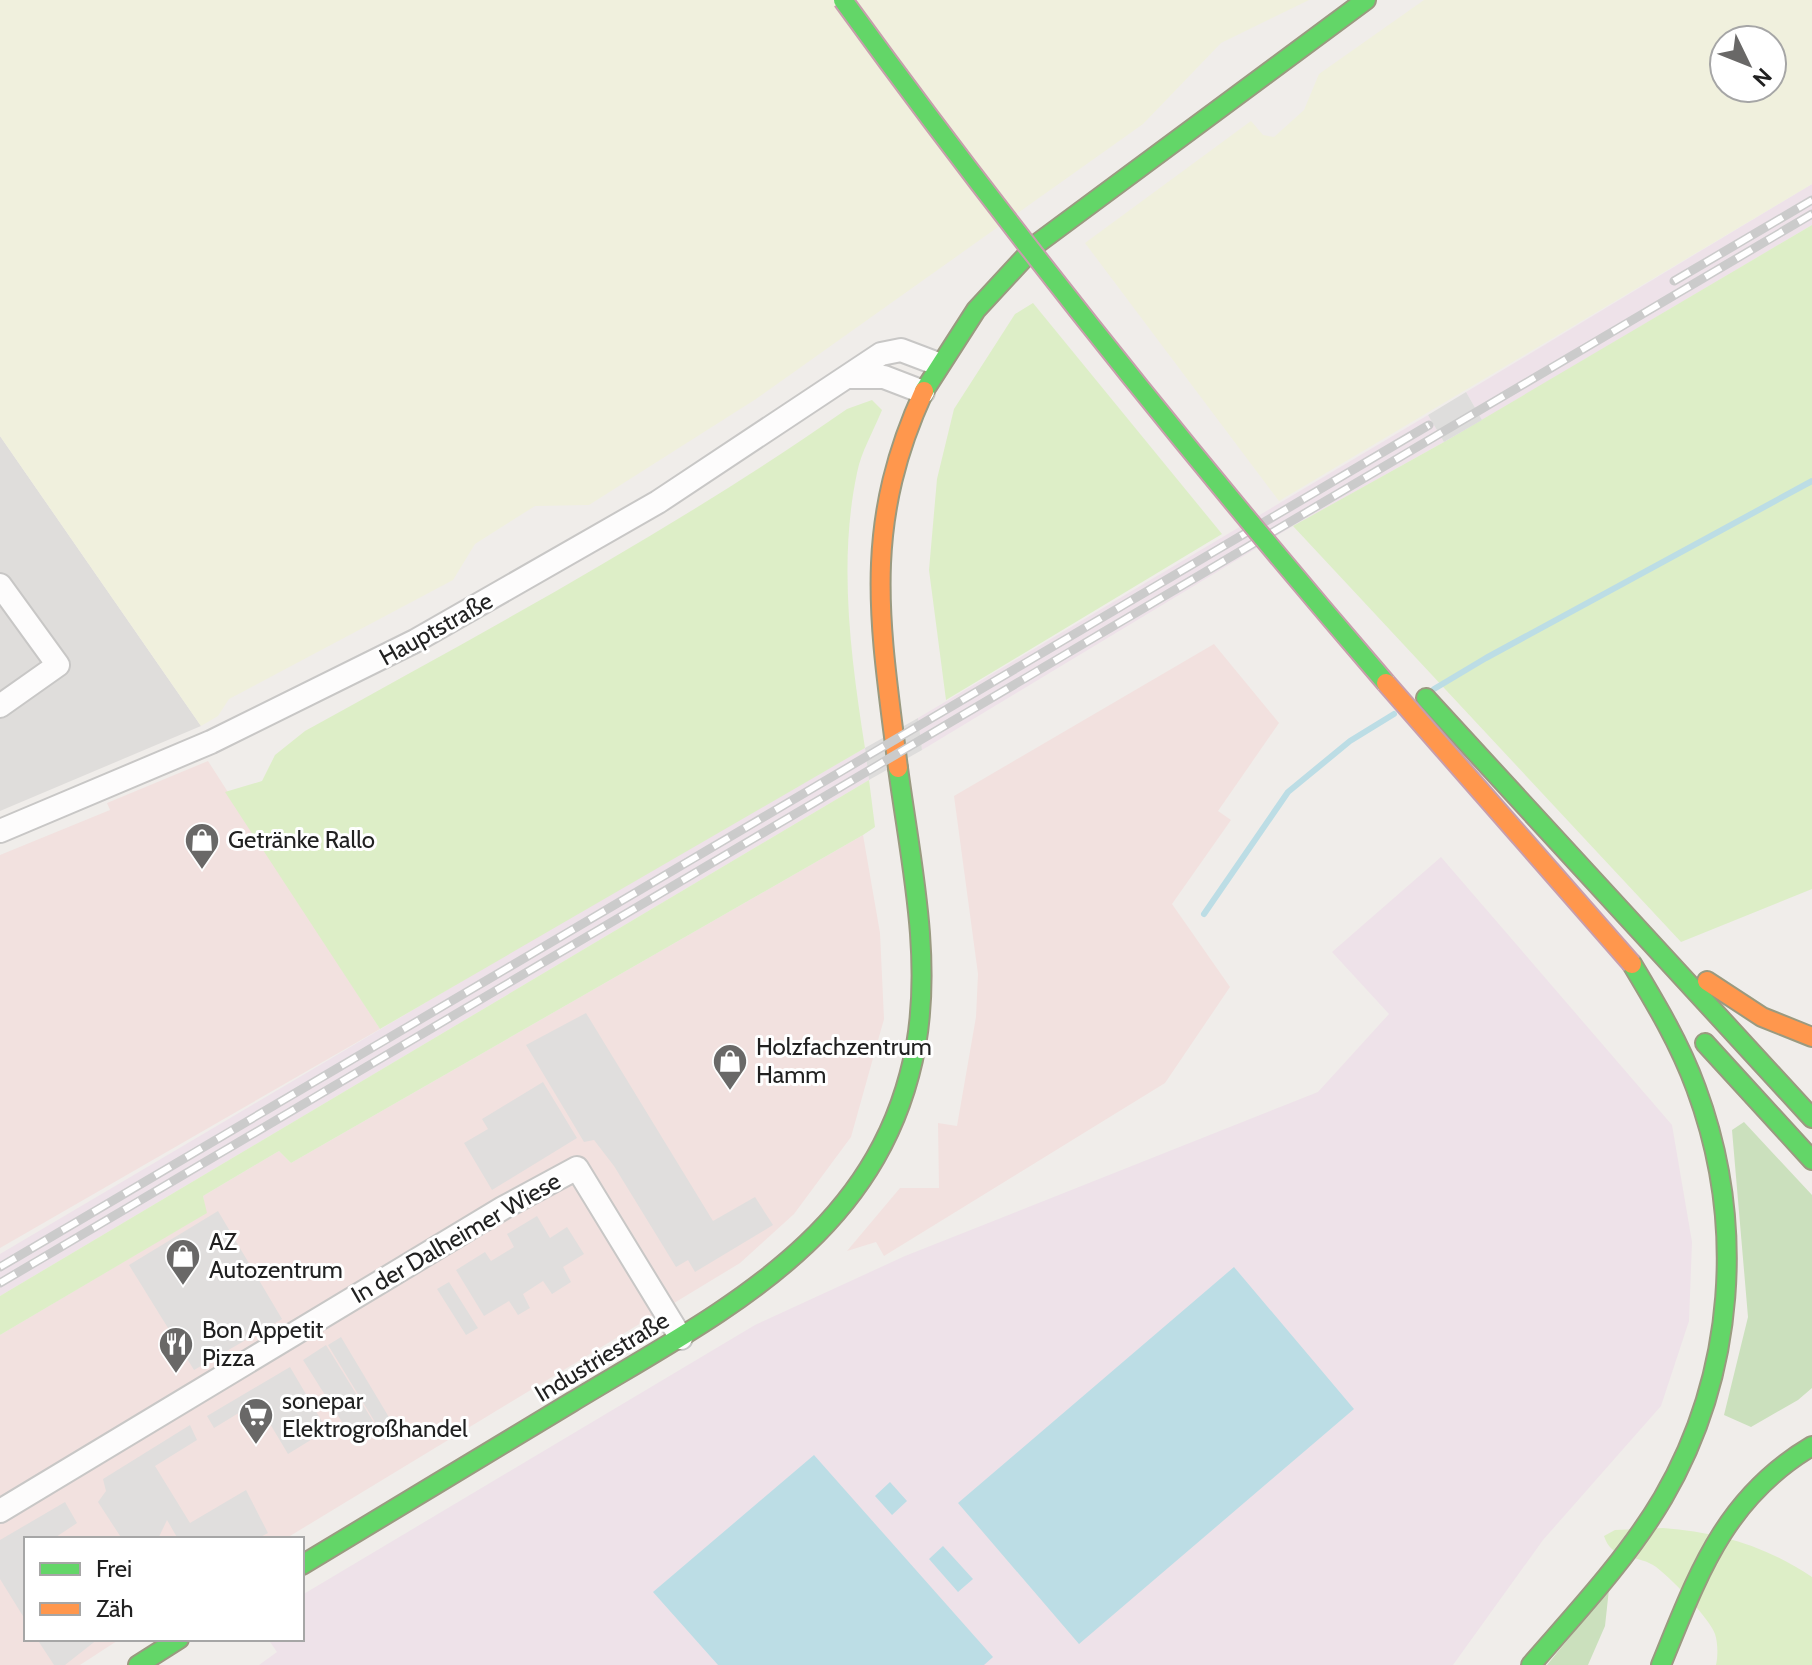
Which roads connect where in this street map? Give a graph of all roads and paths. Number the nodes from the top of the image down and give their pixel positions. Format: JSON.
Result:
{"nodes":[{"id":1,"x":843,"y":0,"type":"edge"},
{"id":2,"x":1366,"y":0,"type":"edge"},
{"id":3,"x":1035,"y":220,"type":"dead end"},
{"id":4,"x":1064,"y":257,"type":"dead end"},
{"id":5,"x":938,"y":364,"type":"junction"},
{"id":6,"x":847,"y":377,"type":"junction"},
{"id":7,"x":923,"y":392,"type":"junction"},
{"id":8,"x":0,"y":585,"type":"edge"},
{"id":9,"x":1416,"y":686,"type":"dead end"},
{"id":10,"x":0,"y":706,"type":"edge"},
{"id":11,"x":0,"y":831,"type":"edge"},
{"id":12,"x":1630,"y":922,"type":"junction"},
{"id":13,"x":1632,"y":964,"type":"junction"},
{"id":14,"x":1812,"y":1037,"type":"edge"},
{"id":15,"x":1812,"y":1118,"type":"edge"},
{"id":16,"x":1812,"y":1160,"type":"edge"},
{"id":17,"x":681,"y":1338,"type":"junction"},
{"id":18,"x":1812,"y":1446,"type":"edge"},
{"id":19,"x":0,"y":1511,"type":"edge"},
{"id":20,"x":304,"y":1564,"type":"edge"},
{"id":21,"x":176,"y":1641,"type":"edge"},
{"id":22,"x":138,"y":1665,"type":"edge"},
{"id":23,"x":1531,"y":1665,"type":"edge"},
{"id":24,"x":1661,"y":1665,"type":"edge"}],
"edges":[{"from":1,"to":13,"type":"main road","bridge":true},
{"from":2,"to":5,"type":"main road","name":"Industriestraße"},
{"from":3,"to":4,"type":"main road"},
{"from":5,"to":6,"type":"street","name":"Hauptstraße"},
{"from":5,"to":7,"type":"main road","name":"Industriestraße"},
{"from":6,"to":7,"type":"street"},
{"from":6,"to":11,"type":"street","name":"Hauptstraße"},
{"from":7,"to":17,"type":"main road","name":"Industriestraße"},
{"from":8,"to":10,"type":"street"},
{"from":9,"to":12,"type":"main road"},
{"from":12,"to":14,"type":"main road"},
{"from":12,"to":15,"type":"main road"},
{"from":13,"to":16,"type":"main road"},
{"from":13,"to":23,"type":"main road"},
{"from":17,"to":19,"type":"street","name":"In der Dalheimer Wiese"},
{"from":17,"to":20,"type":"main road","name":"Industriestraße"},
{"from":18,"to":24,"type":"main road"},
{"from":21,"to":22,"type":"main road"}]}
